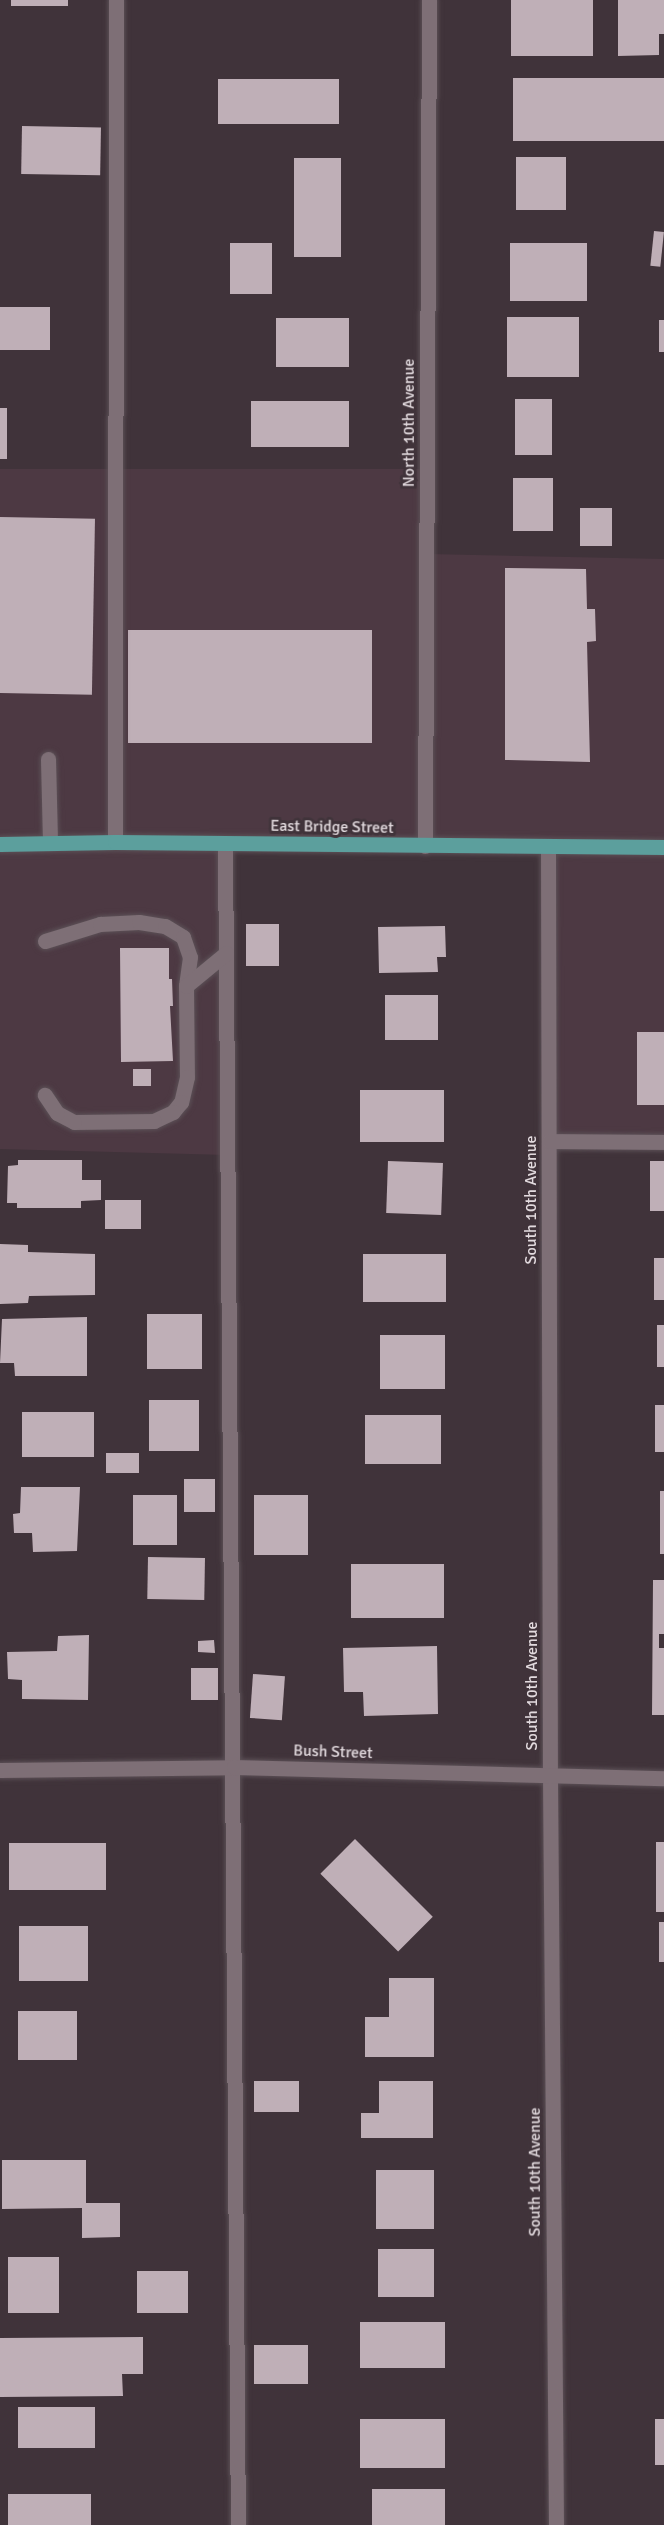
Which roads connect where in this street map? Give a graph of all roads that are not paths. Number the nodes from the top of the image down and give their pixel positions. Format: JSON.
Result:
{"nodes":[{"id":1,"x":116,"y":0,"type":"edge"},
{"id":2,"x":429,"y":0,"type":"edge"},
{"id":3,"x":48,"y":759,"type":"dead end"},
{"id":4,"x":115,"y":842,"type":"junction"},
{"id":5,"x":50,"y":843,"type":"junction"},
{"id":6,"x":0,"y":844,"type":"edge"},
{"id":7,"x":225,"y":844,"type":"junction"},
{"id":8,"x":425,"y":846,"type":"junction"},
{"id":9,"x":548,"y":847,"type":"junction"},
{"id":10,"x":664,"y":847,"type":"edge"},
{"id":11,"x":45,"y":941,"type":"dead end"},
{"id":12,"x":226,"y":953,"type":"junction"},
{"id":13,"x":186,"y":986,"type":"junction"},
{"id":14,"x":45,"y":1095,"type":"dead end"},
{"id":15,"x":549,"y":1141,"type":"junction"},
{"id":16,"x":664,"y":1142,"type":"edge"},
{"id":17,"x":234,"y":1767,"type":"junction"},
{"id":18,"x":0,"y":1770,"type":"edge"},
{"id":19,"x":550,"y":1777,"type":"junction"},
{"id":20,"x":664,"y":1778,"type":"edge"},
{"id":21,"x":238,"y":2525,"type":"edge"},
{"id":22,"x":556,"y":2525,"type":"edge"}],
"edges":[{"from":1,"to":4,"type":"street"},
{"from":2,"to":8,"type":"street","name":"North 10th Avenue"},
{"from":3,"to":5,"type":"street"},
{"from":4,"to":5,"type":"main road","name":"East Bridge Street"},
{"from":4,"to":7,"type":"main road","name":"East Bridge Street"},
{"from":5,"to":6,"type":"main road","name":"East Bridge Street"},
{"from":7,"to":8,"type":"main road","name":"East Bridge Street"},
{"from":7,"to":12,"type":"street"},
{"from":8,"to":9,"type":"main road","name":"East Bridge Street"},
{"from":9,"to":10,"type":"main road","name":"East Bridge Street"},
{"from":9,"to":15,"type":"street","name":"South 10th Avenue"},
{"from":11,"to":13,"type":"street"},
{"from":12,"to":13,"type":"street"},
{"from":12,"to":17,"type":"street"},
{"from":13,"to":14,"type":"street"},
{"from":15,"to":16,"type":"street"},
{"from":15,"to":19,"type":"street","name":"South 10th Avenue"},
{"from":17,"to":18,"type":"street","name":"Bush Street"},
{"from":17,"to":19,"type":"street","name":"Bush Street"},
{"from":17,"to":21,"type":"street"},
{"from":19,"to":20,"type":"street","name":"Bush Street"},
{"from":19,"to":22,"type":"street","name":"South 10th Avenue"}]}
